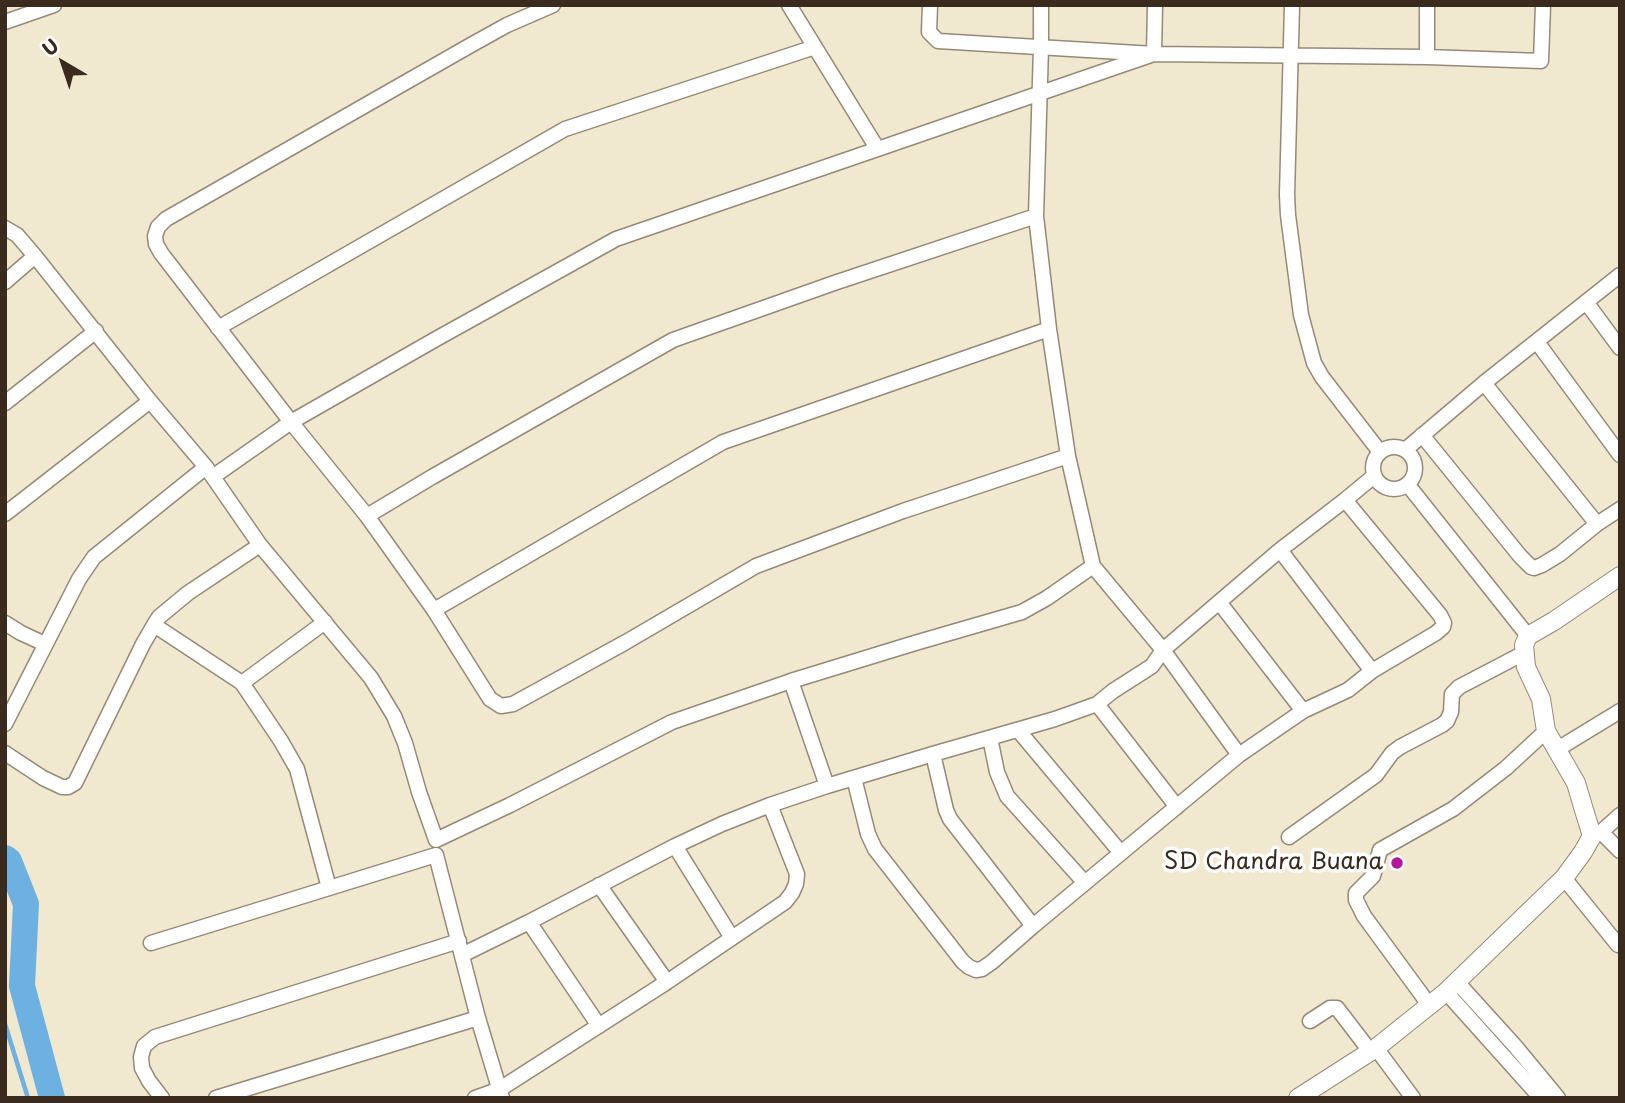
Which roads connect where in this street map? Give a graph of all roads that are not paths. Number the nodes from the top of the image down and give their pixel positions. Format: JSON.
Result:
{"nodes":[{"id":1,"x":54,"y":5,"type":"edge"},
{"id":2,"x":553,"y":5,"type":"edge"},
{"id":3,"x":789,"y":5,"type":"edge"},
{"id":4,"x":930,"y":5,"type":"edge"},
{"id":5,"x":1041,"y":5,"type":"edge"},
{"id":6,"x":1155,"y":5,"type":"edge"},
{"id":7,"x":1292,"y":5,"type":"edge"},
{"id":8,"x":1427,"y":5,"type":"edge"},
{"id":9,"x":1543,"y":5,"type":"edge"},
{"id":10,"x":5,"y":22,"type":"edge"},
{"id":11,"x":815,"y":47,"type":"junction"},
{"id":12,"x":1041,"y":47,"type":"junction"},
{"id":13,"x":1154,"y":54,"type":"junction"},
{"id":14,"x":1291,"y":56,"type":"junction"},
{"id":15,"x":1426,"y":57,"type":"junction"},
{"id":16,"x":1039,"y":94,"type":"junction"},
{"id":17,"x":877,"y":148,"type":"junction"},
{"id":18,"x":1036,"y":216,"type":"junction"},
{"id":19,"x":5,"y":228,"type":"edge"},
{"id":20,"x":35,"y":256,"type":"junction"},
{"id":21,"x":1620,"y":275,"type":"edge"},
{"id":22,"x":5,"y":282,"type":"edge"},
{"id":23,"x":1586,"y":302,"type":"junction"},
{"id":24,"x":218,"y":328,"type":"junction"},
{"id":25,"x":1049,"y":329,"type":"junction"},
{"id":26,"x":96,"y":331,"type":"junction"},
{"id":27,"x":1536,"y":342,"type":"junction"},
{"id":28,"x":1620,"y":348,"type":"edge"},
{"id":29,"x":1485,"y":383,"type":"junction"},
{"id":30,"x":150,"y":401,"type":"junction"},
{"id":31,"x":5,"y":403,"type":"edge"},
{"id":32,"x":291,"y":422,"type":"junction"},
{"id":33,"x":1422,"y":435,"type":"junction"},
{"id":34,"x":1405,"y":450,"type":"junction"},
{"id":35,"x":1380,"y":452,"type":"junction"},
{"id":36,"x":1068,"y":456,"type":"junction"},
{"id":37,"x":1620,"y":456,"type":"edge"},
{"id":38,"x":210,"y":472,"type":"junction"},
{"id":39,"x":1374,"y":476,"type":"junction"},
{"id":40,"x":1408,"y":485,"type":"junction"},
{"id":41,"x":1345,"y":500,"type":"junction"},
{"id":42,"x":1620,"y":509,"type":"edge"},
{"id":43,"x":5,"y":514,"type":"edge"},
{"id":44,"x":367,"y":516,"type":"junction"},
{"id":45,"x":1597,"y":524,"type":"junction"},
{"id":46,"x":260,"y":545,"type":"junction"},
{"id":47,"x":1280,"y":550,"type":"junction"},
{"id":48,"x":1093,"y":566,"type":"junction"},
{"id":49,"x":1620,"y":576,"type":"edge"},
{"id":50,"x":1219,"y":603,"type":"junction"},
{"id":51,"x":434,"y":610,"type":"junction"},
{"id":52,"x":325,"y":622,"type":"junction"},
{"id":53,"x":5,"y":623,"type":"edge"},
{"id":54,"x":154,"y":625,"type":"junction"},
{"id":55,"x":45,"y":644,"type":"junction"},
{"id":56,"x":1526,"y":645,"type":"junction"},
{"id":57,"x":1163,"y":650,"type":"junction"},
{"id":58,"x":1372,"y":671,"type":"junction"},
{"id":59,"x":791,"y":681,"type":"junction"},
{"id":60,"x":242,"y":682,"type":"junction"},
{"id":61,"x":1097,"y":704,"type":"junction"},
{"id":62,"x":1303,"y":711,"type":"junction"},
{"id":63,"x":1620,"y":711,"type":"edge"},
{"id":64,"x":5,"y":724,"type":"edge"},
{"id":65,"x":1018,"y":730,"type":"junction"},
{"id":66,"x":1546,"y":731,"type":"junction"},
{"id":67,"x":990,"y":738,"type":"junction"},
{"id":68,"x":1556,"y":750,"type":"junction"},
{"id":69,"x":5,"y":753,"type":"edge"},
{"id":70,"x":933,"y":754,"type":"junction"},
{"id":71,"x":1239,"y":755,"type":"junction"},
{"id":72,"x":854,"y":778,"type":"junction"},
{"id":73,"x":827,"y":786,"type":"junction"},
{"id":74,"x":770,"y":805,"type":"junction"},
{"id":75,"x":1177,"y":807,"type":"junction"},
{"id":76,"x":1620,"y":815,"type":"edge"},
{"id":77,"x":1596,"y":834,"type":"junction"},
{"id":78,"x":1289,"y":837,"type":"dead end"},
{"id":79,"x":675,"y":846,"type":"junction"},
{"id":80,"x":436,"y":847,"type":"junction"},
{"id":81,"x":1620,"y":851,"type":"edge"},
{"id":82,"x":1121,"y":853,"type":"junction"},
{"id":83,"x":1564,"y":878,"type":"junction"},
{"id":84,"x":1085,"y":883,"type":"junction"},
{"id":85,"x":599,"y":885,"type":"junction"},
{"id":86,"x":329,"y":888,"type":"junction"},
{"id":87,"x":529,"y":922,"type":"junction"},
{"id":88,"x":1033,"y":926,"type":"junction"},
{"id":89,"x":732,"y":938,"type":"junction"},
{"id":90,"x":151,"y":943,"type":"dead end"},
{"id":91,"x":1618,"y":944,"type":"edge"},
{"id":92,"x":460,"y":948,"type":"junction"},
{"id":93,"x":667,"y":982,"type":"junction"},
{"id":94,"x":1452,"y":987,"type":"junction"},
{"id":95,"x":1430,"y":1006,"type":"junction"},
{"id":96,"x":478,"y":1018,"type":"junction"},
{"id":97,"x":1310,"y":1021,"type":"dead end"},
{"id":98,"x":598,"y":1026,"type":"junction"},
{"id":99,"x":1373,"y":1049,"type":"junction"},
{"id":100,"x":501,"y":1093,"type":"edge"},
{"id":101,"x":162,"y":1098,"type":"edge"},
{"id":102,"x":216,"y":1098,"type":"edge"},
{"id":103,"x":475,"y":1098,"type":"edge"},
{"id":104,"x":1298,"y":1098,"type":"edge"},
{"id":105,"x":1413,"y":1098,"type":"edge"},
{"id":106,"x":1541,"y":1098,"type":"edge"},
{"id":107,"x":1558,"y":1098,"type":"edge"}],
"edges":[{"from":1,"to":10,"type":"street"},
{"from":2,"to":24,"type":"street"},
{"from":3,"to":11,"type":"street"},
{"from":4,"to":12,"type":"street"},
{"from":5,"to":12,"type":"street"},
{"from":6,"to":13,"type":"street"},
{"from":7,"to":14,"type":"street"},
{"from":8,"to":15,"type":"street"},
{"from":9,"to":15,"type":"street"},
{"from":11,"to":17,"type":"street"},
{"from":11,"to":24,"type":"street"},
{"from":12,"to":13,"type":"street"},
{"from":12,"to":16,"type":"street"},
{"from":13,"to":14,"type":"street"},
{"from":13,"to":16,"type":"street"},
{"from":14,"to":15,"type":"street"},
{"from":14,"to":35,"type":"street"},
{"from":16,"to":17,"type":"street"},
{"from":16,"to":18,"type":"street"},
{"from":17,"to":32,"type":"street"},
{"from":18,"to":25,"type":"street"},
{"from":18,"to":44,"type":"street"},
{"from":19,"to":20,"type":"street"},
{"from":20,"to":22,"type":"street"},
{"from":20,"to":26,"type":"street"},
{"from":21,"to":23,"type":"street"},
{"from":23,"to":27,"type":"street"},
{"from":23,"to":28,"type":"street"},
{"from":24,"to":32,"type":"street"},
{"from":25,"to":36,"type":"street"},
{"from":25,"to":51,"type":"street"},
{"from":26,"to":30,"type":"street"},
{"from":26,"to":31,"type":"street"},
{"from":27,"to":29,"type":"street"},
{"from":27,"to":37,"type":"street"},
{"from":29,"to":33,"type":"street"},
{"from":29,"to":45,"type":"street"},
{"from":30,"to":38,"type":"street"},
{"from":30,"to":43,"type":"street"},
{"from":32,"to":38,"type":"street"},
{"from":32,"to":44,"type":"street"},
{"from":33,"to":34,"type":"street"},
{"from":33,"to":45,"type":"street"},
{"from":34,"to":35,"type":"street"},
{"from":34,"to":40,"type":"street"},
{"from":35,"to":39,"type":"street"},
{"from":36,"to":48,"type":"street"},
{"from":36,"to":51,"type":"street"},
{"from":38,"to":46,"type":"street"},
{"from":38,"to":55,"type":"street"},
{"from":39,"to":40,"type":"street"},
{"from":39,"to":41,"type":"street"},
{"from":40,"to":56,"type":"street"},
{"from":41,"to":47,"type":"street"},
{"from":41,"to":58,"type":"street"},
{"from":42,"to":45,"type":"street"},
{"from":44,"to":51,"type":"street"},
{"from":46,"to":52,"type":"street"},
{"from":46,"to":54,"type":"street"},
{"from":47,"to":50,"type":"street"},
{"from":47,"to":58,"type":"street"},
{"from":48,"to":57,"type":"street"},
{"from":48,"to":59,"type":"street"},
{"from":49,"to":56,"type":"street"},
{"from":50,"to":57,"type":"street"},
{"from":50,"to":62,"type":"street"},
{"from":52,"to":60,"type":"street"},
{"from":52,"to":80,"type":"street"},
{"from":53,"to":55,"type":"street"},
{"from":54,"to":60,"type":"street"},
{"from":54,"to":69,"type":"street"},
{"from":55,"to":64,"type":"street"},
{"from":56,"to":66,"type":"street"},
{"from":56,"to":78,"type":"street"},
{"from":57,"to":61,"type":"street"},
{"from":57,"to":71,"type":"street"},
{"from":58,"to":62,"type":"street"},
{"from":59,"to":73,"type":"street"},
{"from":59,"to":80,"type":"street"},
{"from":60,"to":86,"type":"street"},
{"from":61,"to":65,"type":"street"},
{"from":61,"to":75,"type":"street"},
{"from":62,"to":71,"type":"street"},
{"from":63,"to":68,"type":"street"},
{"from":65,"to":67,"type":"street"},
{"from":65,"to":82,"type":"street"},
{"from":66,"to":68,"type":"street"},
{"from":66,"to":95,"type":"street"},
{"from":67,"to":70,"type":"street"},
{"from":67,"to":84,"type":"street"},
{"from":68,"to":77,"type":"street"},
{"from":70,"to":72,"type":"street"},
{"from":70,"to":88,"type":"street"},
{"from":71,"to":75,"type":"street"},
{"from":72,"to":73,"type":"street"},
{"from":72,"to":88,"type":"street"},
{"from":73,"to":74,"type":"street"},
{"from":74,"to":79,"type":"street"},
{"from":74,"to":89,"type":"street"},
{"from":75,"to":82,"type":"street"},
{"from":76,"to":77,"type":"street"},
{"from":77,"to":81,"type":"street"},
{"from":77,"to":83,"type":"street"},
{"from":79,"to":85,"type":"street"},
{"from":79,"to":89,"type":"street"},
{"from":80,"to":86,"type":"street"},
{"from":80,"to":92,"type":"street"},
{"from":82,"to":84,"type":"street"},
{"from":83,"to":91,"type":"street"},
{"from":83,"to":94,"type":"street"},
{"from":84,"to":88,"type":"street"},
{"from":85,"to":87,"type":"street"},
{"from":85,"to":93,"type":"street"},
{"from":86,"to":90,"type":"street"},
{"from":87,"to":92,"type":"street"},
{"from":87,"to":98,"type":"street"},
{"from":89,"to":93,"type":"street"},
{"from":92,"to":96,"type":"street"},
{"from":92,"to":101,"type":"street"},
{"from":93,"to":98,"type":"street"},
{"from":94,"to":95,"type":"street"},
{"from":94,"to":106,"type":"street"},
{"from":94,"to":107,"type":"street"},
{"from":95,"to":99,"type":"street"},
{"from":96,"to":100,"type":"street"},
{"from":96,"to":102,"type":"street"},
{"from":97,"to":99,"type":"street"},
{"from":98,"to":100,"type":"street"},
{"from":99,"to":104,"type":"street"},
{"from":99,"to":105,"type":"street"},
{"from":100,"to":103,"type":"street"}]}
